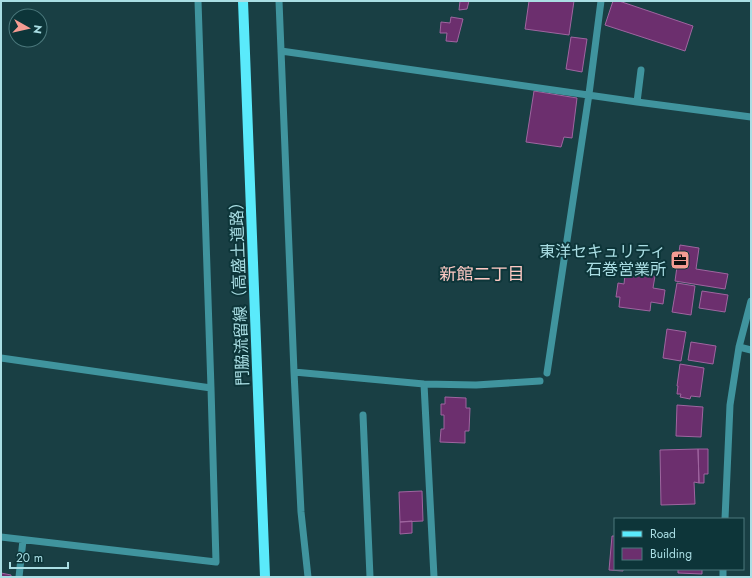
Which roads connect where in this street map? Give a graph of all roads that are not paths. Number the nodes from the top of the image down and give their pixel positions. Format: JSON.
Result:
{"nodes":[{"id":1,"x":198,"y":1,"type":"edge"},
{"id":2,"x":242,"y":1,"type":"edge"},
{"id":3,"x":279,"y":1,"type":"edge"},
{"id":4,"x":601,"y":1,"type":"edge"},
{"id":5,"x":281,"y":51,"type":"junction"},
{"id":6,"x":641,"y":70,"type":"dead end"},
{"id":7,"x":589,"y":94,"type":"junction"},
{"id":8,"x":637,"y":102,"type":"junction"},
{"id":9,"x":751,"y":117,"type":"edge"},
{"id":10,"x":751,"y":301,"type":"edge"},
{"id":11,"x":739,"y":347,"type":"junction"},
{"id":12,"x":751,"y":350,"type":"edge"},
{"id":13,"x":1,"y":358,"type":"edge"},
{"id":14,"x":294,"y":372,"type":"junction"},
{"id":15,"x":547,"y":373,"type":"dead end"},
{"id":16,"x":540,"y":381,"type":"dead end"},
{"id":17,"x":424,"y":384,"type":"junction"},
{"id":18,"x":212,"y":388,"type":"junction"},
{"id":19,"x":363,"y":415,"type":"dead end"},
{"id":20,"x":725,"y":518,"type":"edge"},
{"id":21,"x":1,"y":537,"type":"edge"},
{"id":22,"x":23,"y":540,"type":"junction"},
{"id":23,"x":19,"y":577,"type":"edge"},
{"id":24,"x":265,"y":577,"type":"edge"},
{"id":25,"x":308,"y":577,"type":"edge"},
{"id":26,"x":370,"y":577,"type":"edge"},
{"id":27,"x":434,"y":577,"type":"edge"}],
"edges":[{"from":1,"to":18,"type":"street"},
{"from":2,"to":24,"type":"main road","name":"門脇流留線（高盛土道路）"},
{"from":3,"to":5,"type":"street"},
{"from":4,"to":7,"type":"street"},
{"from":5,"to":7,"type":"street"},
{"from":5,"to":14,"type":"street"},
{"from":6,"to":8,"type":"street"},
{"from":7,"to":8,"type":"street"},
{"from":7,"to":15,"type":"street"},
{"from":8,"to":9,"type":"street"},
{"from":10,"to":11,"type":"street"},
{"from":11,"to":12,"type":"street"},
{"from":11,"to":20,"type":"street"},
{"from":13,"to":18,"type":"street"},
{"from":14,"to":17,"type":"street"},
{"from":14,"to":25,"type":"street"},
{"from":16,"to":17,"type":"street"},
{"from":17,"to":27,"type":"street"},
{"from":18,"to":22,"type":"street"},
{"from":19,"to":26,"type":"street"},
{"from":21,"to":22,"type":"street"},
{"from":22,"to":23,"type":"street"}]}
